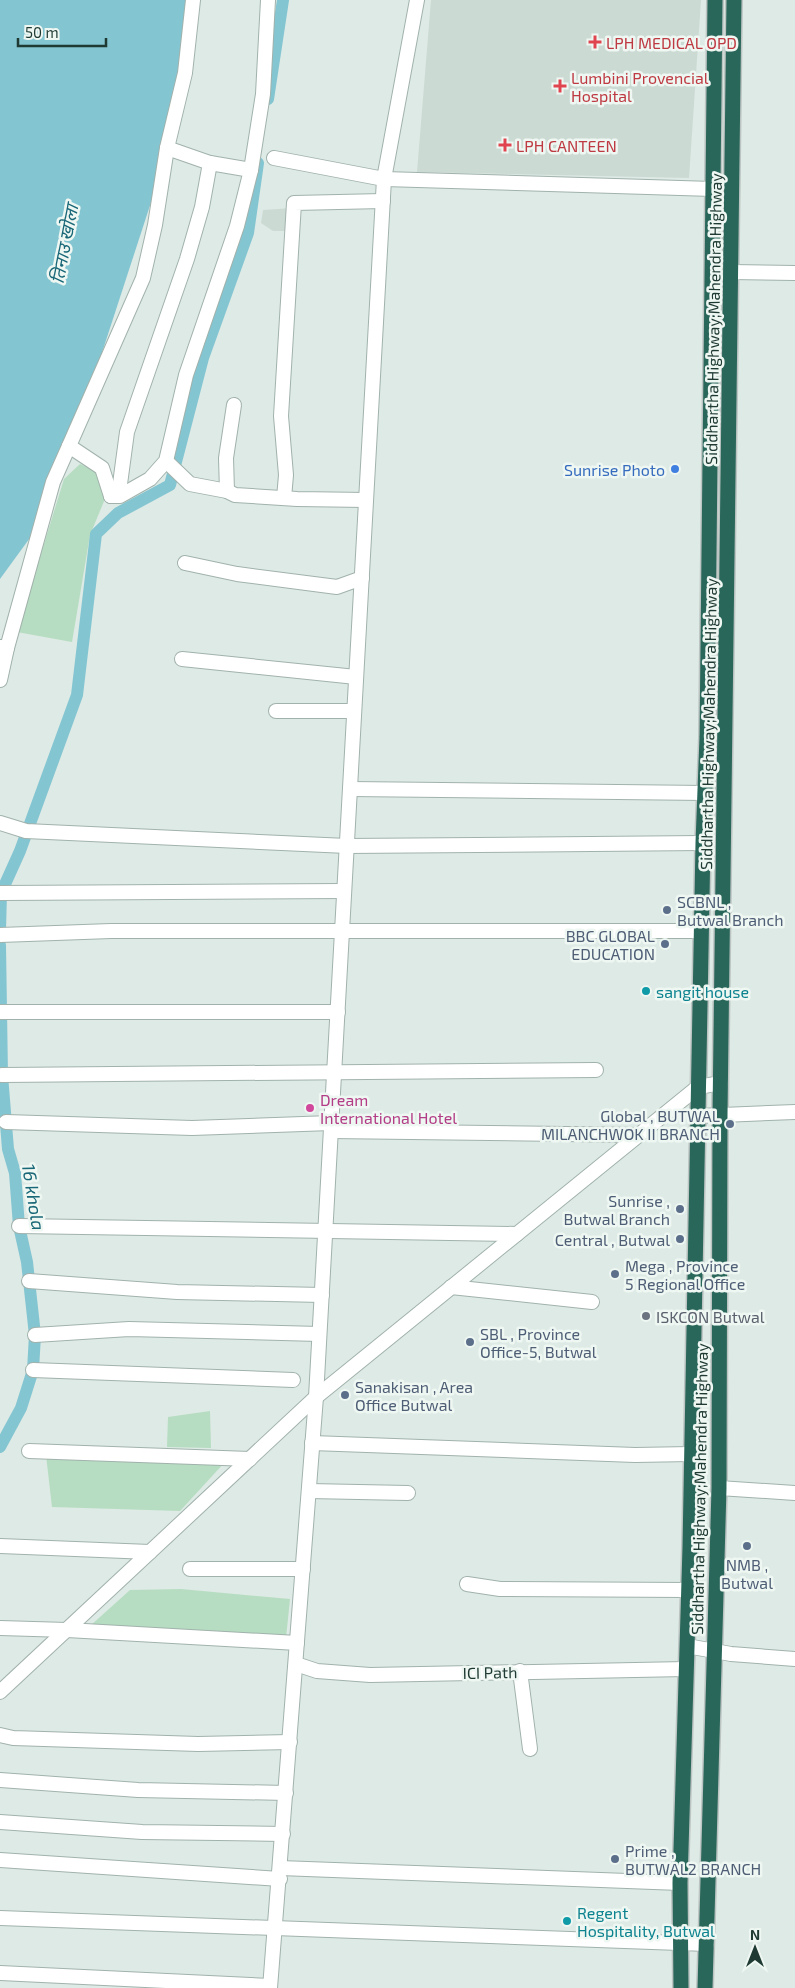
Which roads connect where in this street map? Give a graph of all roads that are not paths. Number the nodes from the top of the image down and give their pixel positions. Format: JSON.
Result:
{"nodes":[{"id":1,"x":193,"y":0,"type":"edge"},
{"id":2,"x":268,"y":0,"type":"edge"},
{"id":3,"x":417,"y":0,"type":"edge"},
{"id":4,"x":715,"y":0,"type":"edge"},
{"id":5,"x":734,"y":0,"type":"edge"},
{"id":6,"x":167,"y":148,"type":"junction"},
{"id":7,"x":274,"y":158,"type":"dead end"},
{"id":8,"x":210,"y":162,"type":"junction"},
{"id":9,"x":251,"y":170,"type":"junction"},
{"id":10,"x":384,"y":179,"type":"junction"},
{"id":11,"x":713,"y":189,"type":"junction"},
{"id":12,"x":383,"y":201,"type":"junction"},
{"id":13,"x":731,"y":272,"type":"junction"},
{"id":14,"x":795,"y":273,"type":"edge"},
{"id":15,"x":234,"y":405,"type":"dead end"},
{"id":16,"x":69,"y":446,"type":"junction"},
{"id":17,"x":168,"y":463,"type":"junction"},
{"id":18,"x":227,"y":491,"type":"junction"},
{"id":19,"x":111,"y":496,"type":"junction"},
{"id":20,"x":284,"y":498,"type":"junction"},
{"id":21,"x":366,"y":500,"type":"junction"},
{"id":22,"x":185,"y":563,"type":"dead end"},
{"id":23,"x":362,"y":578,"type":"junction"},
{"id":24,"x":3,"y":647,"type":"edge"},
{"id":25,"x":182,"y":659,"type":"dead end"},
{"id":26,"x":356,"y":677,"type":"junction"},
{"id":27,"x":0,"y":680,"type":"edge"},
{"id":28,"x":276,"y":711,"type":"dead end"},
{"id":29,"x":354,"y":711,"type":"junction"},
{"id":30,"x":350,"y":789,"type":"junction"},
{"id":31,"x":705,"y":793,"type":"junction"},
{"id":32,"x":0,"y":822,"type":"edge"},
{"id":33,"x":703,"y":843,"type":"junction"},
{"id":34,"x":347,"y":846,"type":"junction"},
{"id":35,"x":344,"y":891,"type":"junction"},
{"id":36,"x":1,"y":893,"type":"edge"},
{"id":37,"x":342,"y":931,"type":"junction"},
{"id":38,"x":701,"y":931,"type":"junction"},
{"id":39,"x":0,"y":935,"type":"edge"},
{"id":40,"x":1,"y":1012,"type":"edge"},
{"id":41,"x":338,"y":1012,"type":"junction"},
{"id":42,"x":596,"y":1070,"type":"dead end"},
{"id":43,"x":334,"y":1073,"type":"junction"},
{"id":44,"x":2,"y":1075,"type":"dead end"},
{"id":45,"x":721,"y":1083,"type":"junction"},
{"id":46,"x":698,"y":1086,"type":"junction"},
{"id":47,"x":795,"y":1112,"type":"edge"},
{"id":48,"x":720,"y":1114,"type":"junction"},
{"id":49,"x":698,"y":1116,"type":"junction"},
{"id":50,"x":6,"y":1122,"type":"dead end"},
{"id":51,"x":331,"y":1127,"type":"junction"},
{"id":52,"x":638,"y":1135,"type":"junction"},
{"id":53,"x":19,"y":1226,"type":"dead end"},
{"id":54,"x":325,"y":1231,"type":"junction"},
{"id":55,"x":517,"y":1234,"type":"junction"},
{"id":56,"x":29,"y":1280,"type":"dead end"},
{"id":57,"x":451,"y":1287,"type":"junction"},
{"id":58,"x":322,"y":1295,"type":"junction"},
{"id":59,"x":592,"y":1302,"type":"dead end"},
{"id":60,"x":319,"y":1334,"type":"junction"},
{"id":61,"x":35,"y":1335,"type":"dead end"},
{"id":62,"x":33,"y":1370,"type":"dead end"},
{"id":63,"x":293,"y":1380,"type":"dead end"},
{"id":64,"x":316,"y":1397,"type":"junction"},
{"id":65,"x":312,"y":1444,"type":"junction"},
{"id":66,"x":29,"y":1451,"type":"dead end"},
{"id":67,"x":691,"y":1454,"type":"junction"},
{"id":68,"x":250,"y":1459,"type":"junction"},
{"id":69,"x":719,"y":1488,"type":"junction"},
{"id":70,"x":309,"y":1491,"type":"junction"},
{"id":71,"x":795,"y":1492,"type":"edge"},
{"id":72,"x":408,"y":1493,"type":"dead end"},
{"id":73,"x":0,"y":1546,"type":"edge"},
{"id":74,"x":150,"y":1552,"type":"junction"},
{"id":75,"x":190,"y":1569,"type":"dead end"},
{"id":76,"x":303,"y":1570,"type":"junction"},
{"id":77,"x":467,"y":1584,"type":"dead end"},
{"id":78,"x":688,"y":1590,"type":"junction"},
{"id":79,"x":0,"y":1628,"type":"edge"},
{"id":80,"x":67,"y":1630,"type":"junction"},
{"id":81,"x":297,"y":1643,"type":"junction"},
{"id":82,"x":687,"y":1646,"type":"junction"},
{"id":83,"x":713,"y":1651,"type":"junction"},
{"id":84,"x":795,"y":1659,"type":"edge"},
{"id":85,"x":296,"y":1664,"type":"junction"},
{"id":86,"x":686,"y":1669,"type":"junction"},
{"id":87,"x":520,"y":1671,"type":"junction"},
{"id":88,"x":0,"y":1692,"type":"edge"},
{"id":89,"x":0,"y":1735,"type":"edge"},
{"id":90,"x":290,"y":1742,"type":"junction"},
{"id":91,"x":530,"y":1749,"type":"dead end"},
{"id":92,"x":0,"y":1780,"type":"edge"},
{"id":93,"x":286,"y":1794,"type":"junction"},
{"id":94,"x":0,"y":1822,"type":"edge"},
{"id":95,"x":283,"y":1834,"type":"junction"},
{"id":96,"x":0,"y":1860,"type":"edge"},
{"id":97,"x":280,"y":1873,"type":"junction"},
{"id":98,"x":680,"y":1883,"type":"junction"},
{"id":99,"x":0,"y":1918,"type":"edge"},
{"id":100,"x":276,"y":1930,"type":"junction"},
{"id":101,"x":680,"y":1943,"type":"junction"},
{"id":102,"x":706,"y":1944,"type":"junction"},
{"id":103,"x":0,"y":1973,"type":"edge"},
{"id":104,"x":270,"y":1987,"type":"edge"},
{"id":105,"x":681,"y":1988,"type":"edge"},
{"id":106,"x":706,"y":1988,"type":"edge"}],
"edges":[{"from":1,"to":6,"type":"street"},
{"from":2,"to":9,"type":"street"},
{"from":3,"to":10,"type":"street"},
{"from":4,"to":11,"type":"highway","name":"Siddhartha Highway;Mahendra Highway"},
{"from":5,"to":13,"type":"highway","name":"Siddhartha Highway;Mahendra Highway"},
{"from":6,"to":8,"type":"street"},
{"from":6,"to":16,"type":"street"},
{"from":7,"to":10,"type":"street"},
{"from":8,"to":9,"type":"street"},
{"from":8,"to":19,"type":"street"},
{"from":9,"to":17,"type":"street"},
{"from":10,"to":11,"type":"street"},
{"from":10,"to":12,"type":"street"},
{"from":11,"to":31,"type":"highway","name":"Siddhartha Highway;Mahendra Highway"},
{"from":12,"to":20,"type":"street"},
{"from":12,"to":21,"type":"street"},
{"from":13,"to":14,"type":"street"},
{"from":13,"to":45,"type":"highway","name":"Siddhartha Highway;Mahendra Highway"},
{"from":15,"to":18,"type":"street"},
{"from":16,"to":19,"type":"street"},
{"from":16,"to":24,"type":"street"},
{"from":17,"to":18,"type":"street"},
{"from":17,"to":19,"type":"street"},
{"from":18,"to":20,"type":"street"},
{"from":20,"to":21,"type":"street"},
{"from":21,"to":23,"type":"street"},
{"from":22,"to":23,"type":"street"},
{"from":23,"to":26,"type":"street"},
{"from":24,"to":27,"type":"street"},
{"from":25,"to":26,"type":"street"},
{"from":26,"to":29,"type":"street"},
{"from":28,"to":29,"type":"street"},
{"from":29,"to":30,"type":"street"},
{"from":30,"to":31,"type":"street"},
{"from":30,"to":34,"type":"street"},
{"from":31,"to":33,"type":"highway","name":"Siddhartha Highway;Mahendra Highway"},
{"from":32,"to":34,"type":"street"},
{"from":33,"to":34,"type":"street"},
{"from":33,"to":38,"type":"highway","name":"Siddhartha Highway;Mahendra Highway"},
{"from":34,"to":35,"type":"street"},
{"from":35,"to":36,"type":"street"},
{"from":35,"to":37,"type":"street"},
{"from":37,"to":38,"type":"street"},
{"from":37,"to":39,"type":"street"},
{"from":37,"to":41,"type":"street"},
{"from":38,"to":46,"type":"highway","name":"Siddhartha Highway;Mahendra Highway"},
{"from":40,"to":41,"type":"street"},
{"from":41,"to":43,"type":"street"},
{"from":42,"to":43,"type":"street"},
{"from":43,"to":44,"type":"street"},
{"from":43,"to":51,"type":"street"},
{"from":45,"to":46,"type":"street"},
{"from":45,"to":48,"type":"highway","name":"Siddhartha Highway;Mahendra Highway"},
{"from":46,"to":49,"type":"highway","name":"Siddhartha Highway;Mahendra Highway"},
{"from":46,"to":52,"type":"street"},
{"from":47,"to":48,"type":"street"},
{"from":48,"to":49,"type":"street"},
{"from":48,"to":69,"type":"highway","name":"Siddhartha Highway;Mahendra Highway"},
{"from":49,"to":67,"type":"highway","name":"Siddhartha Highway;Mahendra Highway"},
{"from":50,"to":51,"type":"street"},
{"from":51,"to":52,"type":"street"},
{"from":51,"to":54,"type":"street"},
{"from":52,"to":55,"type":"street"},
{"from":53,"to":54,"type":"street"},
{"from":54,"to":55,"type":"street"},
{"from":54,"to":58,"type":"street"},
{"from":55,"to":57,"type":"street"},
{"from":56,"to":58,"type":"street"},
{"from":57,"to":59,"type":"street"},
{"from":57,"to":64,"type":"street"},
{"from":58,"to":60,"type":"street"},
{"from":60,"to":61,"type":"street"},
{"from":60,"to":64,"type":"street"},
{"from":62,"to":63,"type":"street"},
{"from":64,"to":65,"type":"street"},
{"from":64,"to":68,"type":"street"},
{"from":65,"to":67,"type":"street"},
{"from":65,"to":70,"type":"street"},
{"from":66,"to":68,"type":"street"},
{"from":67,"to":78,"type":"highway","name":"Siddhartha Highway;Mahendra Highway"},
{"from":68,"to":74,"type":"street"},
{"from":69,"to":71,"type":"street"},
{"from":69,"to":83,"type":"highway","name":"Siddhartha Highway;Mahendra Highway"},
{"from":70,"to":72,"type":"street"},
{"from":70,"to":76,"type":"street"},
{"from":73,"to":74,"type":"street"},
{"from":74,"to":80,"type":"street"},
{"from":75,"to":76,"type":"street"},
{"from":76,"to":81,"type":"street"},
{"from":77,"to":78,"type":"street"},
{"from":78,"to":82,"type":"highway","name":"Siddhartha Highway;Mahendra Highway"},
{"from":79,"to":80,"type":"street"},
{"from":80,"to":81,"type":"street"},
{"from":80,"to":88,"type":"street"},
{"from":81,"to":85,"type":"street"},
{"from":82,"to":83,"type":"street"},
{"from":82,"to":86,"type":"highway","name":"Siddhartha Highway;Mahendra Highway"},
{"from":83,"to":84,"type":"street"},
{"from":83,"to":102,"type":"highway","name":"Siddhartha Highway;Mahendra Highway"},
{"from":85,"to":87,"type":"street","name":"ICI Path"},
{"from":85,"to":90,"type":"street"},
{"from":86,"to":87,"type":"street","name":"ICI Path"},
{"from":86,"to":98,"type":"highway","name":"Siddhartha Highway;Mahendra Highway"},
{"from":87,"to":91,"type":"street"},
{"from":89,"to":90,"type":"street"},
{"from":90,"to":93,"type":"street"},
{"from":92,"to":93,"type":"street"},
{"from":93,"to":95,"type":"street"},
{"from":94,"to":95,"type":"street"},
{"from":95,"to":97,"type":"street"},
{"from":96,"to":97,"type":"street"},
{"from":97,"to":98,"type":"street"},
{"from":97,"to":100,"type":"street"},
{"from":98,"to":101,"type":"highway","name":"Siddhartha Highway;Mahendra Highway"},
{"from":99,"to":100,"type":"street"},
{"from":100,"to":101,"type":"street"},
{"from":100,"to":104,"type":"street"},
{"from":101,"to":102,"type":"street"},
{"from":101,"to":105,"type":"highway","name":"Siddhartha Highway;Mahendra Highway"},
{"from":102,"to":106,"type":"highway","name":"Siddhartha Highway;Mahendra Highway"},
{"from":103,"to":104,"type":"street"}]}
